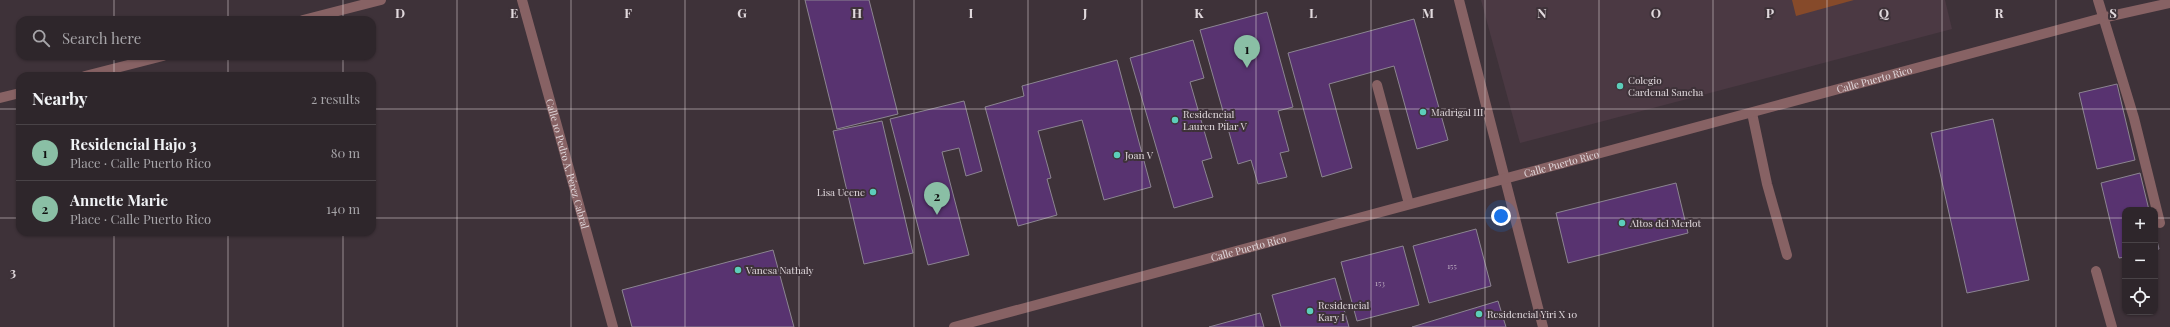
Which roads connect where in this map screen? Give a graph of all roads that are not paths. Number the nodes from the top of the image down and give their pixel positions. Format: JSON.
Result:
{"nodes":[{"id":1,"x":382,"y":0,"type":"edge"},
{"id":2,"x":522,"y":0,"type":"edge"},
{"id":3,"x":1459,"y":0,"type":"edge"},
{"id":4,"x":2098,"y":0,"type":"edge"},
{"id":5,"x":2170,"y":3,"type":"edge"},
{"id":6,"x":320,"y":16,"type":"edge"},
{"id":7,"x":2102,"y":18,"type":"junction"},
{"id":8,"x":147,"y":60,"type":"edge"},
{"id":9,"x":101,"y":72,"type":"edge"},
{"id":10,"x":1377,"y":85,"type":"dead end"},
{"id":11,"x":16,"y":94,"type":"edge"},
{"id":12,"x":0,"y":98,"type":"edge"},
{"id":13,"x":1752,"y":113,"type":"junction"},
{"id":14,"x":1504,"y":178,"type":"junction"},
{"id":15,"x":1409,"y":204,"type":"junction"},
{"id":16,"x":2160,"y":223,"type":"dead end"},
{"id":17,"x":1786,"y":255,"type":"dead end"},
{"id":18,"x":2096,"y":271,"type":"dead end"},
{"id":19,"x":613,"y":327,"type":"edge"},
{"id":20,"x":954,"y":327,"type":"edge"},
{"id":21,"x":1543,"y":327,"type":"edge"},
{"id":22,"x":2112,"y":327,"type":"edge"}],
"edges":[{"from":1,"to":6,"type":"street"},
{"from":2,"to":19,"type":"street","name":"Calle 10 Pedro A. Pérez Cabral"},
{"from":3,"to":14,"type":"street"},
{"from":4,"to":7,"type":"street"},
{"from":5,"to":7,"type":"street","name":"Calle Puerto Rico"},
{"from":7,"to":13,"type":"street","name":"Calle Puerto Rico"},
{"from":7,"to":16,"type":"street"},
{"from":8,"to":9,"type":"street"},
{"from":10,"to":15,"type":"street"},
{"from":11,"to":12,"type":"street"},
{"from":13,"to":14,"type":"street","name":"Calle Puerto Rico"},
{"from":13,"to":17,"type":"street"},
{"from":14,"to":15,"type":"street","name":"Calle Puerto Rico"},
{"from":14,"to":21,"type":"street"},
{"from":15,"to":20,"type":"street","name":"Calle Puerto Rico"},
{"from":18,"to":22,"type":"street"}]}
